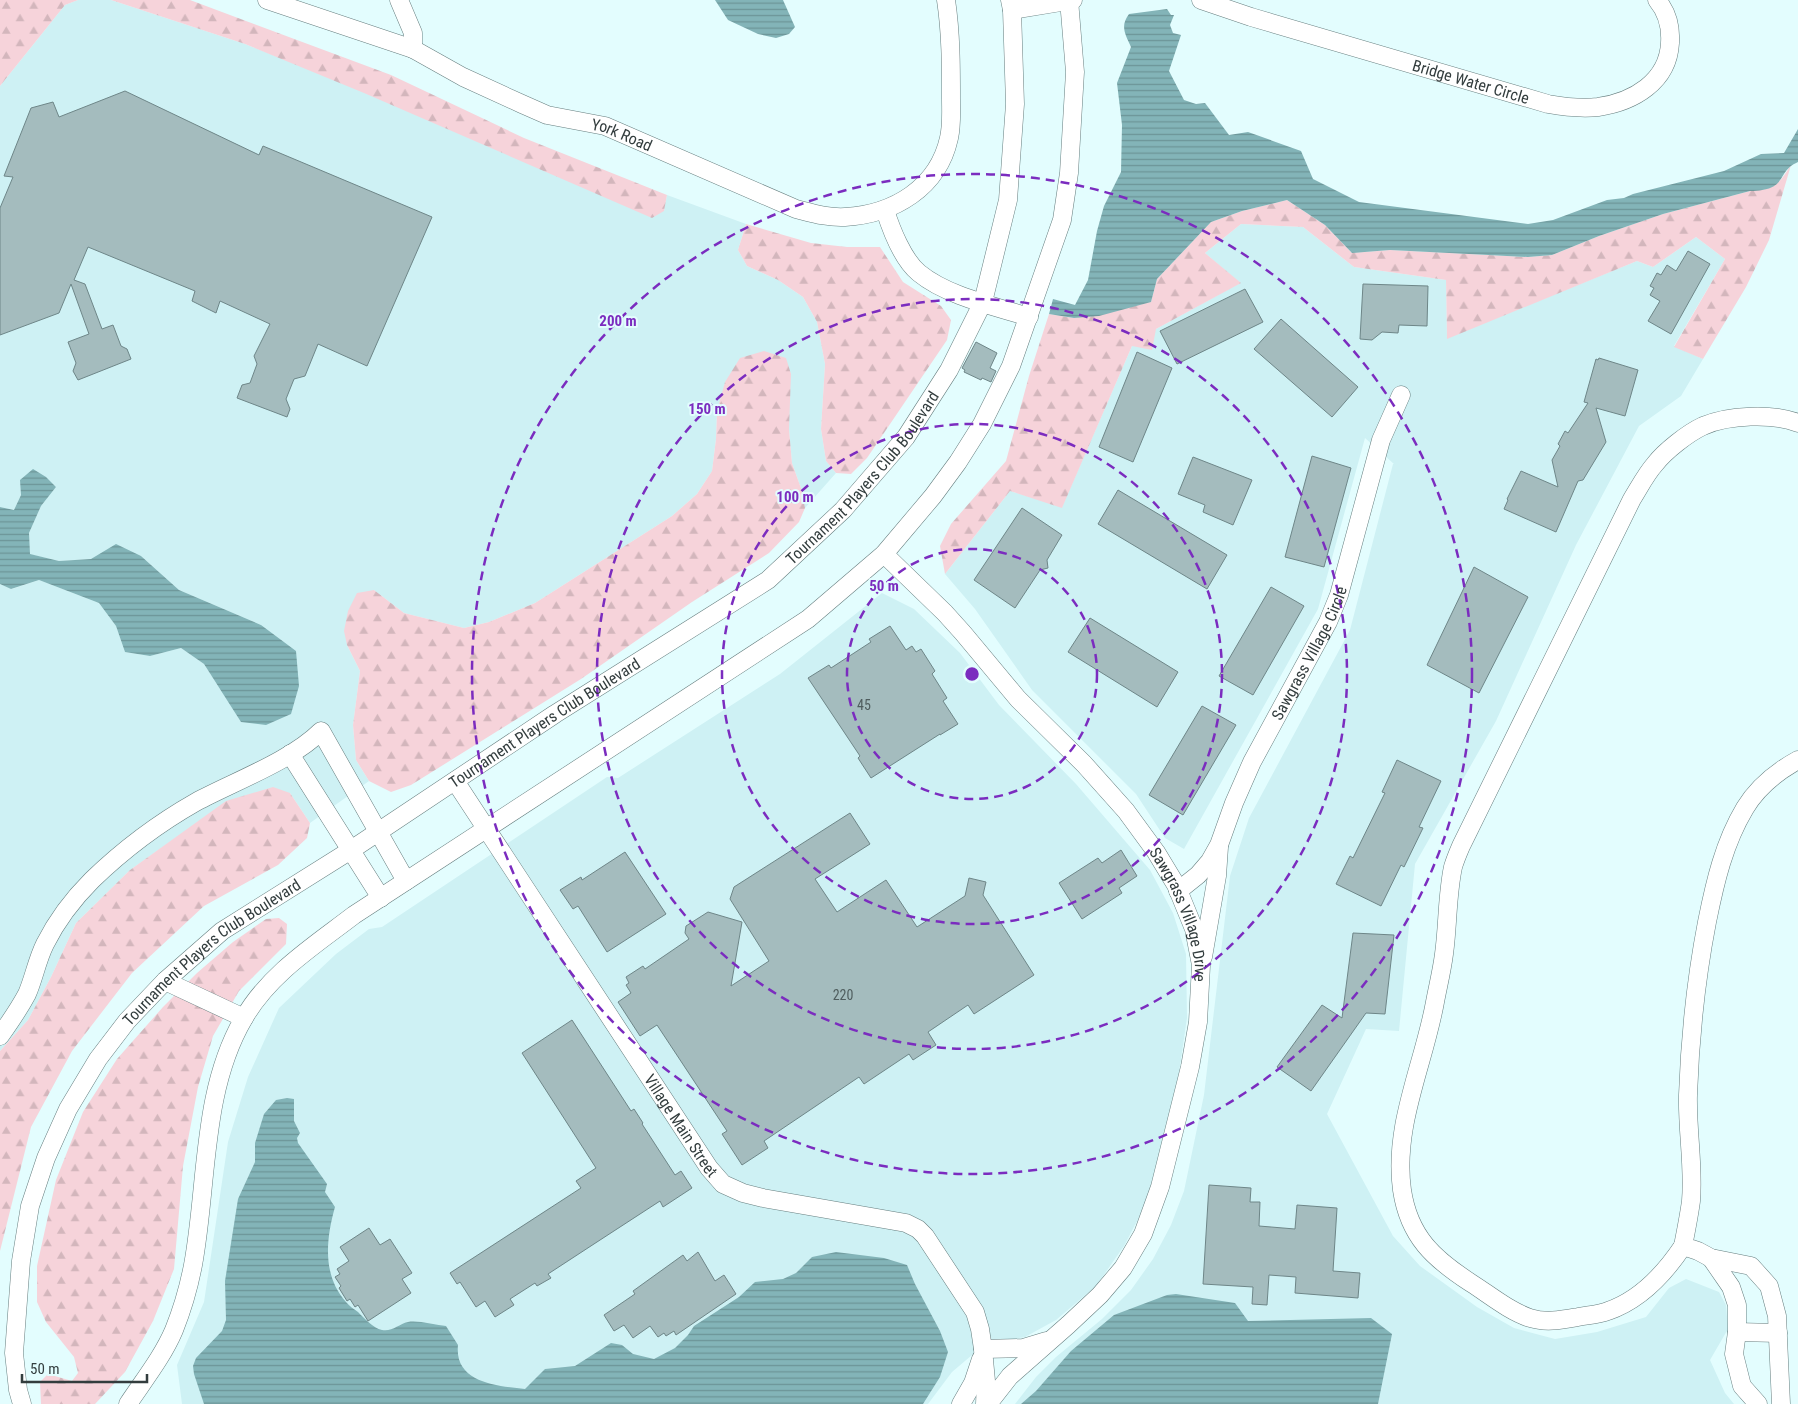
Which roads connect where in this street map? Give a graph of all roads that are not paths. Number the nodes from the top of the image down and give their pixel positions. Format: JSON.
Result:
{"nodes":[{"id":1,"x":267,"y":0,"type":"edge"},
{"id":2,"x":398,"y":0,"type":"edge"},
{"id":3,"x":946,"y":0,"type":"edge"},
{"id":4,"x":1070,"y":0,"type":"edge"},
{"id":5,"x":1200,"y":0,"type":"edge"},
{"id":6,"x":1657,"y":0,"type":"edge"},
{"id":7,"x":1011,"y":5,"type":"edge"},
{"id":8,"x":413,"y":49,"type":"junction"},
{"id":9,"x":885,"y":210,"type":"junction"},
{"id":10,"x":983,"y":302,"type":"junction"},
{"id":11,"x":1029,"y":317,"type":"junction"},
{"id":12,"x":1401,"y":395,"type":"dead end"},
{"id":13,"x":1798,"y":423,"type":"edge"},
{"id":14,"x":884,"y":554,"type":"junction"},
{"id":15,"x":290,"y":754,"type":"junction"},
{"id":16,"x":1798,"y":760,"type":"edge"},
{"id":17,"x":455,"y":781,"type":"junction"},
{"id":18,"x":487,"y":827,"type":"junction"},
{"id":19,"x":378,"y":832,"type":"junction"},
{"id":20,"x":1219,"y":845,"type":"junction"},
{"id":21,"x":351,"y":850,"type":"junction"},
{"id":22,"x":406,"y":881,"type":"junction"},
{"id":23,"x":1178,"y":891,"type":"junction"},
{"id":24,"x":381,"y":898,"type":"junction"},
{"id":25,"x":1201,"y":965,"type":"junction"},
{"id":26,"x":165,"y":981,"type":"junction"},
{"id":27,"x":244,"y":1018,"type":"junction"},
{"id":28,"x":0,"y":1036,"type":"edge"},
{"id":29,"x":1683,"y":1246,"type":"junction"},
{"id":30,"x":1711,"y":1258,"type":"junction"},
{"id":31,"x":1737,"y":1332,"type":"junction"},
{"id":32,"x":1778,"y":1333,"type":"junction"},
{"id":33,"x":1052,"y":1340,"type":"junction"},
{"id":34,"x":983,"y":1349,"type":"junction"},
{"id":35,"x":22,"y":1404,"type":"edge"},
{"id":36,"x":128,"y":1404,"type":"edge"},
{"id":37,"x":961,"y":1404,"type":"edge"},
{"id":38,"x":986,"y":1404,"type":"edge"},
{"id":39,"x":1758,"y":1404,"type":"edge"},
{"id":40,"x":1781,"y":1404,"type":"edge"}],
"edges":[{"from":1,"to":8,"type":"street","name":"York Road"},
{"from":2,"to":8,"type":"street"},
{"from":3,"to":9,"type":"street","name":"York Road"},
{"from":4,"to":7,"type":"street"},
{"from":4,"to":11,"type":"street"},
{"from":5,"to":6,"type":"street","name":"Bridge Water Circle"},
{"from":7,"to":10,"type":"street","name":"Tournament Players Club Boulevard"},
{"from":8,"to":9,"type":"street","name":"York Road"},
{"from":9,"to":10,"type":"street"},
{"from":10,"to":11,"type":"street"},
{"from":10,"to":17,"type":"street","name":"Tournament Players Club Boulevard"},
{"from":11,"to":14,"type":"street"},
{"from":12,"to":20,"type":"street","name":"Sawgrass Village Circle"},
{"from":13,"to":29,"type":"street"},
{"from":14,"to":18,"type":"street"},
{"from":14,"to":23,"type":"street","name":"Sawgrass Village Drive"},
{"from":15,"to":19,"type":"street"},
{"from":15,"to":21,"type":"street"},
{"from":15,"to":28,"type":"street"},
{"from":16,"to":29,"type":"street"},
{"from":17,"to":18,"type":"street","name":"Village Main Street"},
{"from":17,"to":19,"type":"street","name":"Tournament Players Club Boulevard"},
{"from":18,"to":22,"type":"street"},
{"from":18,"to":34,"type":"street","name":"Village Main Street"},
{"from":19,"to":21,"type":"street","name":"Tournament Players Club Boulevard"},
{"from":19,"to":22,"type":"street"},
{"from":20,"to":23,"type":"street","name":"Sawgrass Village Circle"},
{"from":20,"to":25,"type":"street"},
{"from":21,"to":24,"type":"street"},
{"from":21,"to":26,"type":"street","name":"Tournament Players Club Boulevard"},
{"from":22,"to":24,"type":"street"},
{"from":23,"to":25,"type":"street","name":"Sawgrass Village Drive"},
{"from":24,"to":27,"type":"street"},
{"from":25,"to":33,"type":"street","name":"Sawgrass Village Drive"},
{"from":26,"to":27,"type":"street"},
{"from":26,"to":35,"type":"street","name":"Tournament Players Club Boulevard"},
{"from":27,"to":36,"type":"street"},
{"from":29,"to":30,"type":"street"},
{"from":30,"to":31,"type":"street"},
{"from":30,"to":32,"type":"street"},
{"from":31,"to":32,"type":"street"},
{"from":31,"to":39,"type":"street"},
{"from":32,"to":40,"type":"street"},
{"from":33,"to":34,"type":"street","name":"Sawgrass Village Drive"},
{"from":33,"to":38,"type":"street","name":"Sawgrass Village Drive"},
{"from":34,"to":37,"type":"street"},
{"from":34,"to":38,"type":"street","name":"Village Main Street"}]}
